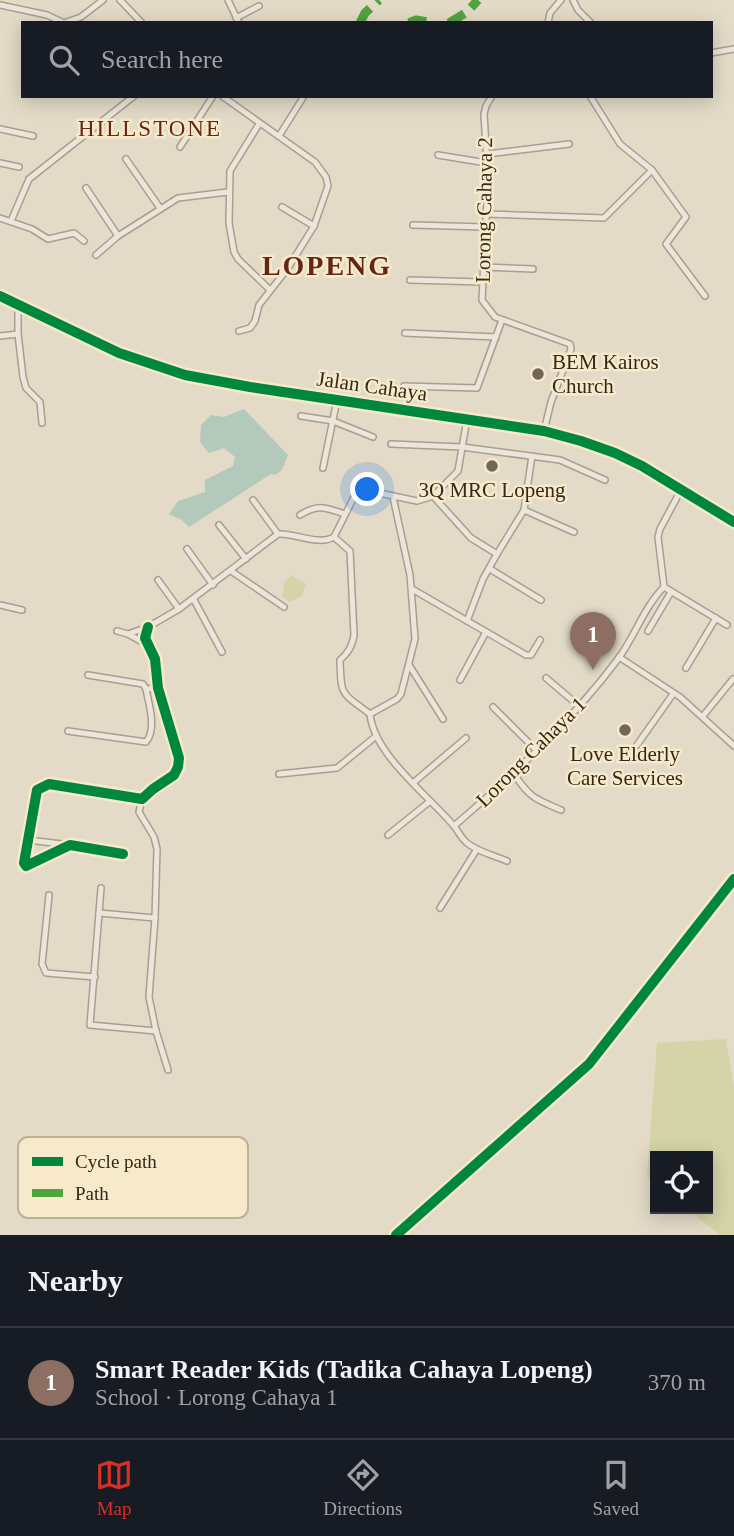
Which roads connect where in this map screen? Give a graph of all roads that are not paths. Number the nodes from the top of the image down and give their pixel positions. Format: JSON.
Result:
{"nodes":[{"id":1,"x":103,"y":0,"type":"edge"},
{"id":2,"x":120,"y":0,"type":"edge"},
{"id":3,"x":228,"y":0,"type":"edge"},
{"id":4,"x":561,"y":0,"type":"edge"},
{"id":5,"x":573,"y":0,"type":"edge"},
{"id":6,"x":0,"y":5,"type":"edge"},
{"id":7,"x":259,"y":6,"type":"dead end"},
{"id":8,"x":237,"y":20,"type":"edge"},
{"id":9,"x":60,"y":21,"type":"edge"},
{"id":10,"x":70,"y":21,"type":"edge"},
{"id":11,"x":140,"y":21,"type":"edge"},
{"id":12,"x":549,"y":21,"type":"edge"},
{"id":13,"x":589,"y":21,"type":"edge"},
{"id":14,"x":734,"y":49,"type":"edge"},
{"id":15,"x":713,"y":53,"type":"edge"},
{"id":16,"x":131,"y":98,"type":"edge"},
{"id":17,"x":212,"y":98,"type":"edge"},
{"id":18,"x":225,"y":98,"type":"edge"},
{"id":19,"x":303,"y":98,"type":"edge"},
{"id":20,"x":491,"y":98,"type":"edge"},
{"id":21,"x":591,"y":98,"type":"edge"},
{"id":22,"x":258,"y":124,"type":"junction"},
{"id":23,"x":0,"y":129,"type":"edge"},
{"id":24,"x":33,"y":136,"type":"dead end"},
{"id":25,"x":279,"y":136,"type":"junction"},
{"id":26,"x":569,"y":144,"type":"dead end"},
{"id":27,"x":180,"y":147,"type":"dead end"},
{"id":28,"x":487,"y":154,"type":"junction"},
{"id":29,"x":438,"y":155,"type":"dead end"},
{"id":30,"x":127,"y":159,"type":"dead end"},
{"id":31,"x":0,"y":163,"type":"edge"},
{"id":32,"x":487,"y":163,"type":"junction"},
{"id":33,"x":19,"y":167,"type":"dead end"},
{"id":34,"x":652,"y":170,"type":"junction"},
{"id":35,"x":86,"y":188,"type":"dead end"},
{"id":36,"x":228,"y":192,"type":"junction"},
{"id":37,"x":282,"y":206,"type":"dead end"},
{"id":38,"x":160,"y":208,"type":"junction"},
{"id":39,"x":486,"y":215,"type":"junction"},
{"id":40,"x":0,"y":218,"type":"edge"},
{"id":41,"x":11,"y":221,"type":"junction"},
{"id":42,"x":413,"y":225,"type":"dead end"},
{"id":43,"x":314,"y":226,"type":"junction"},
{"id":44,"x":485,"y":228,"type":"junction"},
{"id":45,"x":118,"y":236,"type":"junction"},
{"id":46,"x":84,"y":241,"type":"dead end"},
{"id":47,"x":96,"y":255,"type":"dead end"},
{"id":48,"x":483,"y":267,"type":"junction"},
{"id":49,"x":533,"y":269,"type":"dead end"},
{"id":50,"x":410,"y":280,"type":"dead end"},
{"id":51,"x":482,"y":282,"type":"junction"},
{"id":52,"x":270,"y":290,"type":"junction"},
{"id":53,"x":0,"y":296,"type":"edge"},
{"id":54,"x":705,"y":296,"type":"dead end"},
{"id":55,"x":19,"y":304,"type":"junction"},
{"id":56,"x":502,"y":320,"type":"junction"},
{"id":57,"x":239,"y":331,"type":"dead end"},
{"id":58,"x":405,"y":333,"type":"dead end"},
{"id":59,"x":19,"y":334,"type":"junction"},
{"id":60,"x":0,"y":336,"type":"edge"},
{"id":61,"x":496,"y":337,"type":"junction"},
{"id":62,"x":404,"y":386,"type":"dead end"},
{"id":63,"x":337,"y":400,"type":"junction"},
{"id":64,"x":301,"y":416,"type":"dead end"},
{"id":65,"x":467,"y":419,"type":"junction"},
{"id":66,"x":333,"y":421,"type":"junction"},
{"id":67,"x":42,"y":423,"type":"dead end"},
{"id":68,"x":544,"y":431,"type":"junction"},
{"id":69,"x":373,"y":437,"type":"dead end"},
{"id":70,"x":391,"y":444,"type":"dead end"},
{"id":71,"x":462,"y":447,"type":"junction"},
{"id":72,"x":532,"y":456,"type":"junction"},
{"id":73,"x":323,"y":468,"type":"dead end"},
{"id":74,"x":605,"y":480,"type":"dead end"},
{"id":75,"x":681,"y":490,"type":"junction"},
{"id":76,"x":433,"y":496,"type":"junction"},
{"id":77,"x":393,"y":498,"type":"junction"},
{"id":78,"x":253,"y":500,"type":"dead end"},
{"id":79,"x":524,"y":510,"type":"junction"},
{"id":80,"x":345,"y":514,"type":"junction"},
{"id":81,"x":300,"y":515,"type":"dead end"},
{"id":82,"x":734,"y":522,"type":"edge"},
{"id":83,"x":219,"y":525,"type":"dead end"},
{"id":84,"x":574,"y":532,"type":"dead end"},
{"id":85,"x":278,"y":534,"type":"junction"},
{"id":86,"x":334,"y":537,"type":"junction"},
{"id":87,"x":187,"y":549,"type":"dead end"},
{"id":88,"x":497,"y":554,"type":"junction"},
{"id":89,"x":246,"y":559,"type":"junction"},
{"id":90,"x":490,"y":569,"type":"junction"},
{"id":91,"x":230,"y":571,"type":"junction"},
{"id":92,"x":158,"y":580,"type":"dead end"},
{"id":93,"x":213,"y":585,"type":"junction"},
{"id":94,"x":664,"y":587,"type":"junction"},
{"id":95,"x":412,"y":589,"type":"junction"},
{"id":96,"x":671,"y":592,"type":"junction"},
{"id":97,"x":194,"y":600,"type":"junction"},
{"id":98,"x":541,"y":600,"type":"dead end"},
{"id":99,"x":0,"y":605,"type":"edge"},
{"id":100,"x":284,"y":607,"type":"dead end"},
{"id":101,"x":179,"y":609,"type":"junction"},
{"id":102,"x":22,"y":610,"type":"dead end"},
{"id":103,"x":716,"y":618,"type":"junction"},
{"id":104,"x":467,"y":621,"type":"junction"},
{"id":105,"x":727,"y":625,"type":"dead end"},
{"id":106,"x":148,"y":627,"type":"junction"},
{"id":107,"x":117,"y":631,"type":"dead end"},
{"id":108,"x":648,"y":631,"type":"dead end"},
{"id":109,"x":486,"y":632,"type":"junction"},
{"id":110,"x":128,"y":634,"type":"junction"},
{"id":111,"x":540,"y":640,"type":"dead end"},
{"id":112,"x":146,"y":644,"type":"junction"},
{"id":113,"x":222,"y":652,"type":"dead end"},
{"id":114,"x":619,"y":657,"type":"junction"},
{"id":115,"x":409,"y":665,"type":"junction"},
{"id":116,"x":686,"y":668,"type":"dead end"},
{"id":117,"x":88,"y":675,"type":"dead end"},
{"id":118,"x":546,"y":678,"type":"dead end"},
{"id":119,"x":733,"y":679,"type":"edge"},
{"id":120,"x":460,"y":680,"type":"dead end"},
{"id":121,"x":158,"y":685,"type":"junction"},
{"id":122,"x":144,"y":687,"type":"junction"},
{"id":123,"x":673,"y":694,"type":"junction"},
{"id":124,"x":579,"y":706,"type":"junction"},
{"id":125,"x":493,"y":707,"type":"dead end"},
{"id":126,"x":370,"y":714,"type":"junction"},
{"id":127,"x":702,"y":716,"type":"junction"},
{"id":128,"x":443,"y":719,"type":"dead end"},
{"id":129,"x":68,"y":731,"type":"dead end"},
{"id":130,"x":375,"y":737,"type":"junction"},
{"id":131,"x":466,"y":738,"type":"dead end"},
{"id":132,"x":637,"y":745,"type":"dead end"},
{"id":133,"x":734,"y":746,"type":"edge"},
{"id":134,"x":537,"y":751,"type":"junction"},
{"id":135,"x":279,"y":774,"type":"dead end"},
{"id":136,"x":514,"y":775,"type":"junction"},
{"id":137,"x":413,"y":783,"type":"junction"},
{"id":138,"x":142,"y":799,"type":"junction"},
{"id":139,"x":429,"y":802,"type":"junction"},
{"id":140,"x":561,"y":810,"type":"dead end"},
{"id":141,"x":454,"y":826,"type":"junction"},
{"id":142,"x":388,"y":835,"type":"dead end"},
{"id":143,"x":29,"y":840,"type":"junction"},
{"id":144,"x":70,"y":845,"type":"junction"},
{"id":145,"x":477,"y":849,"type":"junction"},
{"id":146,"x":123,"y":854,"type":"dead end"},
{"id":147,"x":507,"y":860,"type":"dead end"},
{"id":148,"x":734,"y":879,"type":"edge"},
{"id":149,"x":101,"y":888,"type":"dead end"},
{"id":150,"x":49,"y":895,"type":"dead end"},
{"id":151,"x":440,"y":908,"type":"dead end"},
{"id":152,"x":100,"y":913,"type":"junction"},
{"id":153,"x":155,"y":918,"type":"junction"},
{"id":154,"x":95,"y":977,"type":"junction"},
{"id":155,"x":81,"y":1024,"type":"dead end"},
{"id":156,"x":90,"y":1025,"type":"junction"},
{"id":157,"x":156,"y":1031,"type":"junction"},
{"id":158,"x":168,"y":1070,"type":"dead end"},
{"id":159,"x":396,"y":1235,"type":"edge"}],
"edges":[{"from":1,"to":10,"type":"street"},
{"from":2,"to":11,"type":"street"},
{"from":3,"to":8,"type":"street"},
{"from":4,"to":12,"type":"street"},
{"from":5,"to":13,"type":"street"},
{"from":6,"to":9,"type":"street"},
{"from":7,"to":8,"type":"street"},
{"from":14,"to":15,"type":"street"},
{"from":16,"to":41,"type":"street"},
{"from":17,"to":27,"type":"street"},
{"from":18,"to":22,"type":"street"},
{"from":19,"to":25,"type":"street"},
{"from":20,"to":28,"type":"street","name":"Lorong Cahaya 2"},
{"from":21,"to":34,"type":"street"},
{"from":22,"to":25,"type":"street"},
{"from":22,"to":36,"type":"street"},
{"from":23,"to":24,"type":"street"},
{"from":25,"to":43,"type":"street"},
{"from":26,"to":28,"type":"street"},
{"from":28,"to":32,"type":"street","name":"Lorong Cahaya 2"},
{"from":29,"to":32,"type":"street"},
{"from":30,"to":38,"type":"street"},
{"from":31,"to":33,"type":"street"},
{"from":32,"to":39,"type":"street","name":"Lorong Cahaya 2"},
{"from":34,"to":39,"type":"street"},
{"from":34,"to":54,"type":"street"},
{"from":35,"to":45,"type":"street"},
{"from":36,"to":38,"type":"street"},
{"from":36,"to":52,"type":"street"},
{"from":37,"to":43,"type":"street"},
{"from":38,"to":45,"type":"street"},
{"from":39,"to":44,"type":"street","name":"Lorong Cahaya 2"},
{"from":40,"to":41,"type":"street"},
{"from":41,"to":46,"type":"street"},
{"from":42,"to":44,"type":"street"},
{"from":43,"to":52,"type":"street"},
{"from":44,"to":48,"type":"street","name":"Lorong Cahaya 2"},
{"from":45,"to":47,"type":"street"},
{"from":48,"to":49,"type":"street"},
{"from":48,"to":51,"type":"street","name":"Lorong Cahaya 2"},
{"from":50,"to":51,"type":"street"},
{"from":51,"to":56,"type":"street","name":"Lorong Cahaya 2"},
{"from":52,"to":57,"type":"street"},
{"from":53,"to":55,"type":"street","name":"Jalan Cahaya"},
{"from":55,"to":59,"type":"street"},
{"from":55,"to":63,"type":"street","name":"Jalan Cahaya"},
{"from":56,"to":61,"type":"street"},
{"from":56,"to":68,"type":"street"},
{"from":58,"to":61,"type":"street"},
{"from":59,"to":60,"type":"street"},
{"from":59,"to":67,"type":"street"},
{"from":61,"to":62,"type":"street"},
{"from":63,"to":65,"type":"street","name":"Jalan Cahaya"},
{"from":63,"to":66,"type":"street"},
{"from":64,"to":66,"type":"street"},
{"from":65,"to":68,"type":"street","name":"Jalan Cahaya"},
{"from":65,"to":71,"type":"street"},
{"from":66,"to":69,"type":"street"},
{"from":66,"to":73,"type":"street"},
{"from":68,"to":75,"type":"street","name":"Jalan Cahaya"},
{"from":70,"to":71,"type":"street"},
{"from":71,"to":72,"type":"street"},
{"from":71,"to":76,"type":"street"},
{"from":72,"to":74,"type":"street"},
{"from":72,"to":79,"type":"street"},
{"from":75,"to":82,"type":"street","name":"Jalan Cahaya"},
{"from":75,"to":94,"type":"street"},
{"from":76,"to":77,"type":"street"},
{"from":76,"to":88,"type":"street"},
{"from":77,"to":80,"type":"street"},
{"from":77,"to":95,"type":"street"},
{"from":78,"to":85,"type":"street"},
{"from":79,"to":84,"type":"street"},
{"from":79,"to":88,"type":"street"},
{"from":80,"to":81,"type":"street"},
{"from":80,"to":86,"type":"street"},
{"from":83,"to":89,"type":"street"},
{"from":85,"to":86,"type":"street"},
{"from":85,"to":89,"type":"street"},
{"from":86,"to":126,"type":"street"},
{"from":87,"to":93,"type":"street"},
{"from":88,"to":90,"type":"street"},
{"from":89,"to":91,"type":"street"},
{"from":90,"to":98,"type":"street"},
{"from":90,"to":104,"type":"street"},
{"from":91,"to":93,"type":"street"},
{"from":91,"to":100,"type":"street"},
{"from":92,"to":101,"type":"street"},
{"from":93,"to":97,"type":"street"},
{"from":94,"to":96,"type":"street"},
{"from":94,"to":114,"type":"street","name":"Lorong Cahaya 1"},
{"from":95,"to":104,"type":"street"},
{"from":95,"to":115,"type":"street"},
{"from":96,"to":103,"type":"street"},
{"from":96,"to":108,"type":"street"},
{"from":97,"to":101,"type":"street"},
{"from":97,"to":113,"type":"street"},
{"from":99,"to":102,"type":"street"},
{"from":101,"to":106,"type":"street"},
{"from":103,"to":105,"type":"street"},
{"from":103,"to":116,"type":"street"},
{"from":104,"to":109,"type":"street"},
{"from":106,"to":110,"type":"street"},
{"from":106,"to":112,"type":"street"},
{"from":107,"to":110,"type":"street"},
{"from":109,"to":111,"type":"street"},
{"from":109,"to":120,"type":"street"},
{"from":110,"to":112,"type":"street"},
{"from":112,"to":121,"type":"street"},
{"from":114,"to":123,"type":"street"},
{"from":114,"to":124,"type":"street","name":"Lorong Cahaya 1"},
{"from":115,"to":126,"type":"street"},
{"from":115,"to":128,"type":"street"},
{"from":117,"to":122,"type":"street"},
{"from":118,"to":124,"type":"street"},
{"from":119,"to":127,"type":"street"},
{"from":121,"to":122,"type":"street"},
{"from":121,"to":138,"type":"street"},
{"from":122,"to":129,"type":"street"},
{"from":123,"to":127,"type":"street"},
{"from":123,"to":132,"type":"street"},
{"from":124,"to":134,"type":"street","name":"Lorong Cahaya 1"},
{"from":125,"to":134,"type":"street"},
{"from":126,"to":130,"type":"street"},
{"from":127,"to":133,"type":"street"},
{"from":130,"to":135,"type":"street"},
{"from":130,"to":137,"type":"street"},
{"from":131,"to":137,"type":"street"},
{"from":134,"to":136,"type":"street","name":"Lorong Cahaya 1"},
{"from":136,"to":140,"type":"street"},
{"from":136,"to":141,"type":"street","name":"Lorong Cahaya 1"},
{"from":137,"to":139,"type":"street"},
{"from":138,"to":143,"type":"street"},
{"from":138,"to":153,"type":"street"},
{"from":139,"to":141,"type":"street"},
{"from":139,"to":142,"type":"street"},
{"from":141,"to":145,"type":"street"},
{"from":143,"to":144,"type":"street"},
{"from":143,"to":144,"type":"street"},
{"from":144,"to":146,"type":"street"},
{"from":145,"to":147,"type":"street"},
{"from":145,"to":151,"type":"street"},
{"from":148,"to":159,"type":"street"},
{"from":149,"to":152,"type":"street"},
{"from":150,"to":154,"type":"street"},
{"from":152,"to":153,"type":"street"},
{"from":152,"to":154,"type":"street"},
{"from":153,"to":157,"type":"street"},
{"from":154,"to":156,"type":"street"},
{"from":155,"to":156,"type":"street"},
{"from":156,"to":157,"type":"street"},
{"from":157,"to":158,"type":"street"}]}
